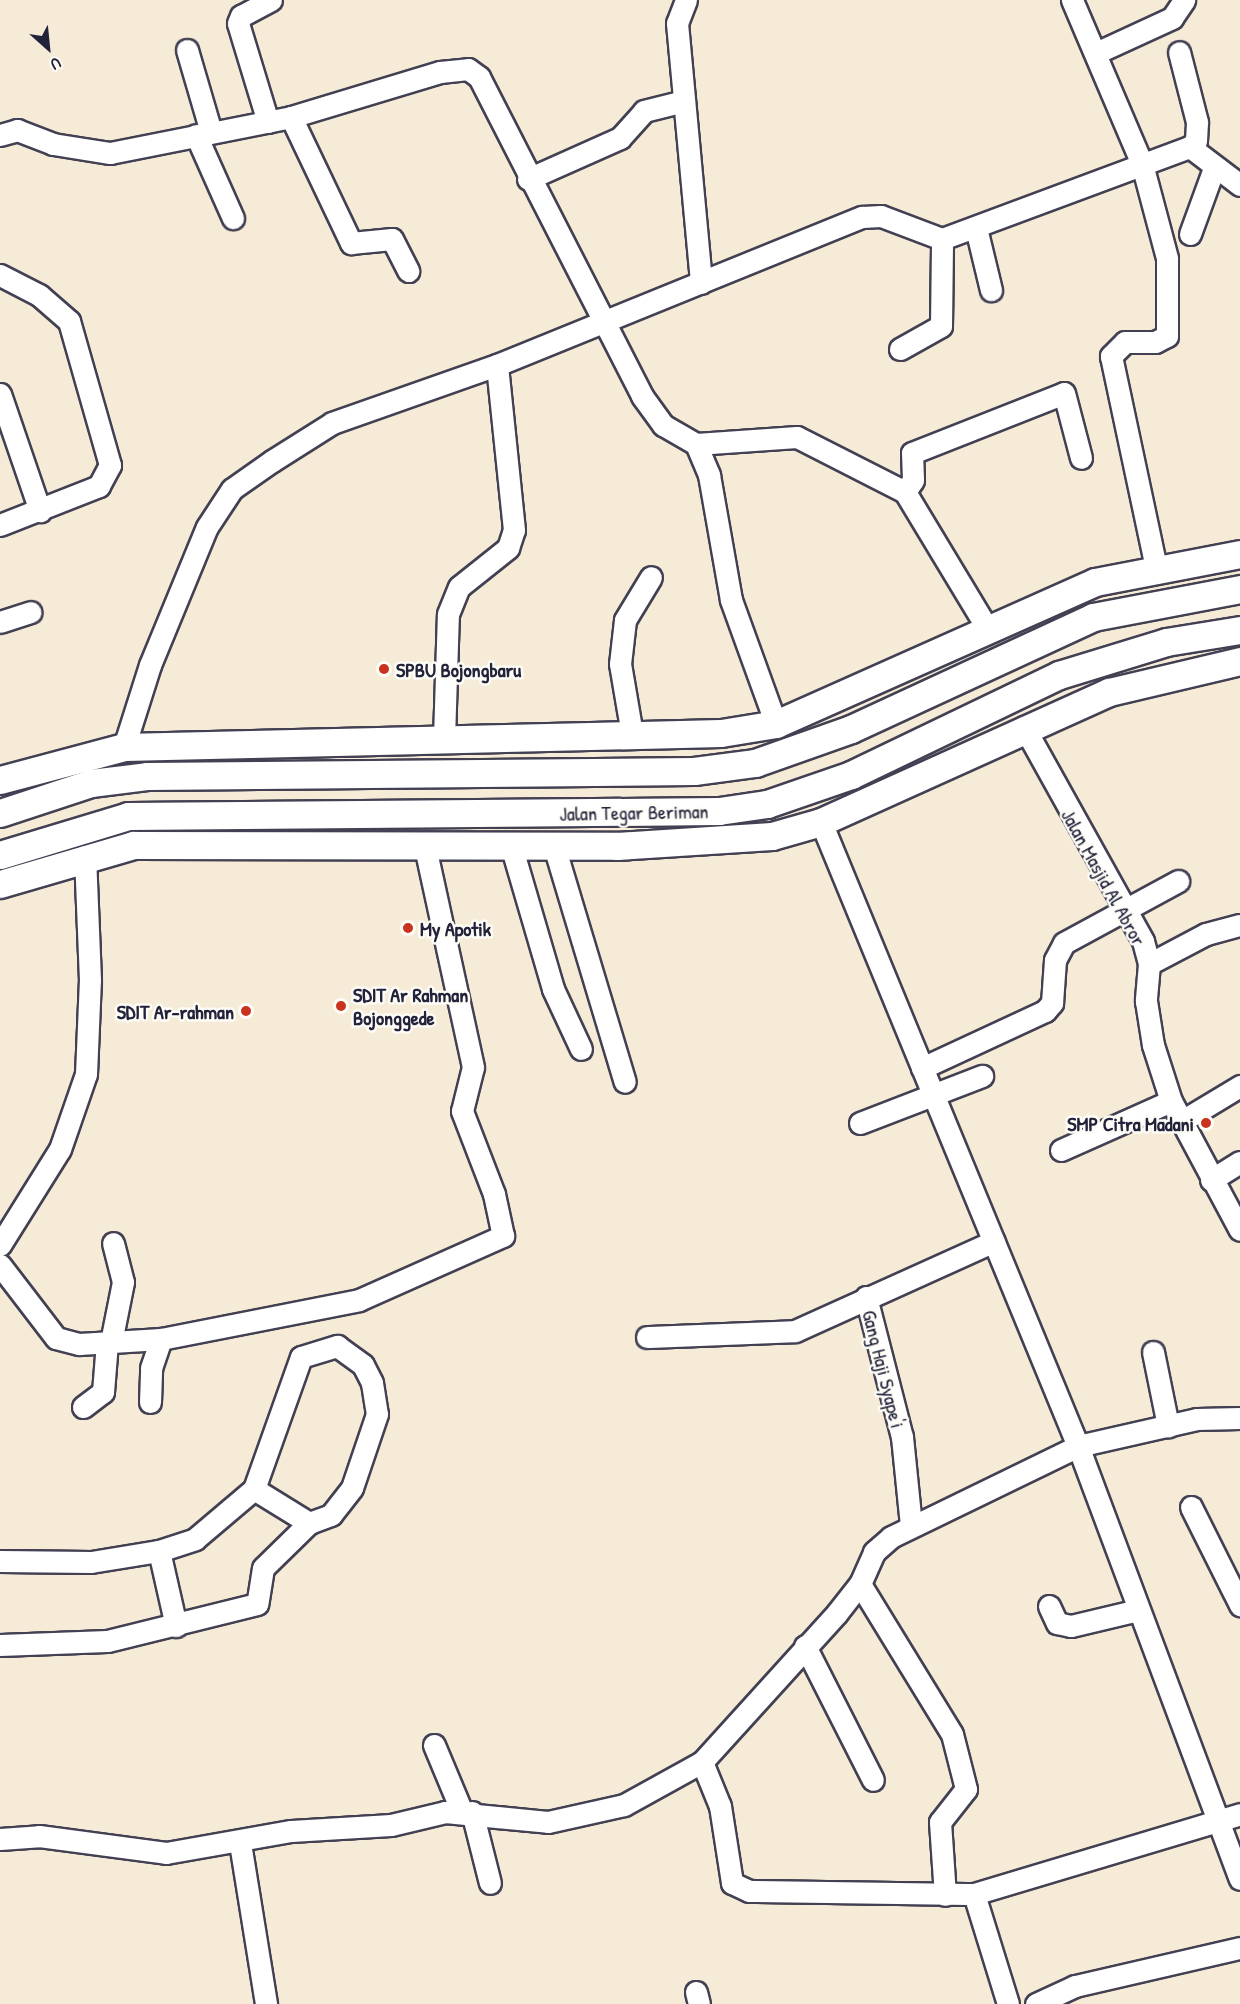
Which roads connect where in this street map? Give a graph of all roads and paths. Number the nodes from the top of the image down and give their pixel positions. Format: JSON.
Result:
{"nodes":[{"id":1,"x":272,"y":0,"type":"edge"},
{"id":2,"x":686,"y":0,"type":"edge"},
{"id":3,"x":1072,"y":0,"type":"edge"},
{"id":4,"x":1184,"y":0,"type":"edge"},
{"id":5,"x":187,"y":50,"type":"dead end"},
{"id":6,"x":1179,"y":52,"type":"dead end"},
{"id":7,"x":1096,"y":53,"type":"junction"},
{"id":8,"x":684,"y":101,"type":"junction"},
{"id":9,"x":291,"y":117,"type":"junction"},
{"id":10,"x":268,"y":122,"type":"junction"},
{"id":11,"x":203,"y":133,"type":"junction"},
{"id":12,"x":0,"y":135,"type":"edge"},
{"id":13,"x":1190,"y":147,"type":"junction"},
{"id":14,"x":1142,"y":164,"type":"junction"},
{"id":15,"x":1214,"y":168,"type":"junction"},
{"id":16,"x":528,"y":179,"type":"junction"},
{"id":17,"x":1240,"y":185,"type":"edge"},
{"id":18,"x":233,"y":218,"type":"dead end"},
{"id":19,"x":976,"y":228,"type":"junction"},
{"id":20,"x":1190,"y":234,"type":"dead end"},
{"id":21,"x":942,"y":239,"type":"junction"},
{"id":22,"x":408,"y":271,"type":"dead end"},
{"id":23,"x":0,"y":275,"type":"edge"},
{"id":24,"x":701,"y":283,"type":"junction"},
{"id":25,"x":991,"y":290,"type":"dead end"},
{"id":26,"x":603,"y":323,"type":"junction"},
{"id":27,"x":900,"y":349,"type":"dead end"},
{"id":28,"x":497,"y":365,"type":"junction"},
{"id":29,"x":0,"y":394,"type":"edge"},
{"id":30,"x":696,"y":444,"type":"junction"},
{"id":31,"x":1081,"y":458,"type":"dead end"},
{"id":32,"x":905,"y":492,"type":"junction"},
{"id":33,"x":40,"y":511,"type":"junction"},
{"id":34,"x":0,"y":525,"type":"edge"},
{"id":35,"x":1240,"y":554,"type":"edge"},
{"id":36,"x":1156,"y":568,"type":"junction"},
{"id":37,"x":651,"y":577,"type":"dead end"},
{"id":38,"x":1237,"y":590,"type":"edge"},
{"id":39,"x":30,"y":612,"type":"dead end"},
{"id":40,"x":0,"y":622,"type":"edge"},
{"id":41,"x":987,"y":628,"type":"junction"},
{"id":42,"x":1240,"y":630,"type":"edge"},
{"id":43,"x":1240,"y":661,"type":"edge"},
{"id":44,"x":884,"y":677,"type":"junction"},
{"id":45,"x":948,"y":681,"type":"junction"},
{"id":46,"x":776,"y":724,"type":"junction"},
{"id":47,"x":1024,"y":727,"type":"junction"},
{"id":48,"x":632,"y":734,"type":"junction"},
{"id":49,"x":444,"y":739,"type":"junction"},
{"id":50,"x":335,"y":742,"type":"junction"},
{"id":51,"x":124,"y":747,"type":"junction"},
{"id":52,"x":337,"y":774,"type":"junction"},
{"id":53,"x":0,"y":780,"type":"edge"},
{"id":54,"x":0,"y":813,"type":"edge"},
{"id":55,"x":338,"y":816,"type":"junction"},
{"id":56,"x":821,"y":822,"type":"junction"},
{"id":57,"x":424,"y":843,"type":"junction"},
{"id":58,"x":337,"y":845,"type":"junction"},
{"id":59,"x":511,"y":845,"type":"junction"},
{"id":60,"x":554,"y":846,"type":"junction"},
{"id":61,"x":0,"y":855,"type":"edge"},
{"id":62,"x":85,"y":856,"type":"junction"},
{"id":63,"x":1178,"y":880,"type":"dead end"},
{"id":64,"x":0,"y":884,"type":"edge"},
{"id":65,"x":1126,"y":908,"type":"junction"},
{"id":66,"x":1240,"y":925,"type":"edge"},
{"id":67,"x":1149,"y":964,"type":"junction"},
{"id":68,"x":581,"y":1049,"type":"dead end"},
{"id":69,"x":922,"y":1068,"type":"junction"},
{"id":70,"x":982,"y":1076,"type":"dead end"},
{"id":71,"x":625,"y":1082,"type":"dead end"},
{"id":72,"x":1240,"y":1086,"type":"edge"},
{"id":73,"x":933,"y":1095,"type":"junction"},
{"id":74,"x":1171,"y":1101,"type":"junction"},
{"id":75,"x":1182,"y":1121,"type":"junction"},
{"id":76,"x":860,"y":1123,"type":"dead end"},
{"id":77,"x":1061,"y":1150,"type":"dead end"},
{"id":78,"x":1240,"y":1162,"type":"edge"},
{"id":79,"x":1211,"y":1180,"type":"junction"},
{"id":80,"x":1240,"y":1230,"type":"edge"},
{"id":81,"x":994,"y":1241,"type":"junction"},
{"id":82,"x":114,"y":1243,"type":"dead end"},
{"id":83,"x":0,"y":1245,"type":"edge"},
{"id":84,"x":0,"y":1265,"type":"edge"},
{"id":85,"x":866,"y":1297,"type":"junction"},
{"id":86,"x":646,"y":1337,"type":"dead end"},
{"id":87,"x":161,"y":1339,"type":"junction"},
{"id":88,"x":109,"y":1342,"type":"junction"},
{"id":89,"x":1153,"y":1352,"type":"dead end"},
{"id":90,"x":150,"y":1402,"type":"dead end"},
{"id":91,"x":83,"y":1407,"type":"dead end"},
{"id":92,"x":1240,"y":1418,"type":"edge"},
{"id":93,"x":1168,"y":1426,"type":"junction"},
{"id":94,"x":1078,"y":1446,"type":"junction"},
{"id":95,"x":254,"y":1489,"type":"junction"},
{"id":96,"x":1191,"y":1507,"type":"dead end"},
{"id":97,"x":309,"y":1523,"type":"junction"},
{"id":98,"x":911,"y":1526,"type":"junction"},
{"id":99,"x":159,"y":1551,"type":"junction"},
{"id":100,"x":0,"y":1561,"type":"edge"},
{"id":101,"x":860,"y":1584,"type":"junction"},
{"id":102,"x":1240,"y":1605,"type":"edge"},
{"id":103,"x":1049,"y":1606,"type":"dead end"},
{"id":104,"x":1138,"y":1610,"type":"junction"},
{"id":105,"x":176,"y":1626,"type":"junction"},
{"id":106,"x":0,"y":1644,"type":"edge"},
{"id":107,"x":805,"y":1646,"type":"junction"},
{"id":108,"x":434,"y":1745,"type":"dead end"},
{"id":109,"x":702,"y":1761,"type":"junction"},
{"id":110,"x":873,"y":1780,"type":"dead end"},
{"id":111,"x":467,"y":1812,"type":"junction"},
{"id":112,"x":1240,"y":1814,"type":"edge"},
{"id":113,"x":1218,"y":1818,"type":"junction"},
{"id":114,"x":0,"y":1839,"type":"edge"},
{"id":115,"x":240,"y":1843,"type":"junction"},
{"id":116,"x":1240,"y":1879,"type":"edge"},
{"id":117,"x":490,"y":1883,"type":"dead end"},
{"id":118,"x":974,"y":1894,"type":"junction"},
{"id":119,"x":945,"y":1895,"type":"junction"},
{"id":120,"x":1240,"y":1948,"type":"edge"},
{"id":121,"x":266,"y":2004,"type":"edge"},
{"id":122,"x":1008,"y":2004,"type":"edge"},
{"id":123,"x":1036,"y":2004,"type":"edge"}],
"edges":[{"from":1,"to":10,"type":"street"},
{"from":2,"to":8,"type":"street"},
{"from":3,"to":7,"type":"street"},
{"from":4,"to":7,"type":"street"},
{"from":5,"to":11,"type":"street"},
{"from":6,"to":13,"type":"street"},
{"from":7,"to":14,"type":"street"},
{"from":8,"to":16,"type":"street"},
{"from":8,"to":24,"type":"street"},
{"from":9,"to":10,"type":"street"},
{"from":9,"to":16,"type":"street"},
{"from":9,"to":22,"type":"street"},
{"from":10,"to":11,"type":"street"},
{"from":11,"to":12,"type":"street"},
{"from":11,"to":18,"type":"street"},
{"from":13,"to":14,"type":"street"},
{"from":13,"to":15,"type":"street"},
{"from":14,"to":19,"type":"street"},
{"from":14,"to":36,"type":"street"},
{"from":15,"to":17,"type":"street"},
{"from":15,"to":20,"type":"street"},
{"from":16,"to":26,"type":"street"},
{"from":19,"to":21,"type":"street"},
{"from":19,"to":25,"type":"street"},
{"from":21,"to":24,"type":"street"},
{"from":21,"to":27,"type":"street"},
{"from":23,"to":33,"type":"street"},
{"from":24,"to":26,"type":"street"},
{"from":26,"to":28,"type":"street"},
{"from":26,"to":30,"type":"street"},
{"from":28,"to":49,"type":"street"},
{"from":28,"to":51,"type":"street"},
{"from":29,"to":33,"type":"street"},
{"from":30,"to":32,"type":"street"},
{"from":30,"to":46,"type":"street"},
{"from":31,"to":32,"type":"street"},
{"from":32,"to":41,"type":"street"},
{"from":33,"to":34,"type":"street"},
{"from":35,"to":36,"type":"main road"},
{"from":36,"to":41,"type":"main road"},
{"from":37,"to":48,"type":"street"},
{"from":38,"to":42,"type":"main road"},
{"from":38,"to":45,"type":"main road","name":"Jalan Tegar Beriman"},
{"from":39,"to":40,"type":"street"},
{"from":41,"to":44,"type":"main road"},
{"from":42,"to":55,"type":"main road","name":"Jalan Tegar Beriman"},
{"from":43,"to":47,"type":"main road","name":"Jalan Tegar Beriman"},
{"from":44,"to":45,"type":"main road"},
{"from":44,"to":46,"type":"main road"},
{"from":45,"to":52,"type":"main road","name":"Jalan Tegar Beriman"},
{"from":46,"to":48,"type":"main road"},
{"from":47,"to":56,"type":"main road","name":"Jalan Tegar Beriman"},
{"from":47,"to":65,"type":"street","name":"Jalan Masjid Al Abror"},
{"from":48,"to":49,"type":"main road"},
{"from":49,"to":50,"type":"main road"},
{"from":50,"to":51,"type":"main road"},
{"from":50,"to":52,"type":"main road"},
{"from":51,"to":53,"type":"main road"},
{"from":52,"to":54,"type":"main road","name":"Jalan Tegar Beriman"},
{"from":55,"to":58,"type":"main road"},
{"from":55,"to":61,"type":"main road","name":"Jalan Tegar Beriman"},
{"from":56,"to":60,"type":"main road","name":"Jalan Tegar Beriman"},
{"from":56,"to":69,"type":"street"},
{"from":57,"to":58,"type":"main road","name":"Jalan Tegar Beriman"},
{"from":57,"to":59,"type":"main road","name":"Jalan Tegar Beriman"},
{"from":57,"to":87,"type":"street"},
{"from":58,"to":62,"type":"main road","name":"Jalan Tegar Beriman"},
{"from":59,"to":60,"type":"main road","name":"Jalan Tegar Beriman"},
{"from":59,"to":68,"type":"street"},
{"from":60,"to":71,"type":"street"},
{"from":62,"to":64,"type":"main road","name":"Jalan Tegar Beriman"},
{"from":62,"to":83,"type":"street"},
{"from":63,"to":65,"type":"street"},
{"from":65,"to":67,"type":"street","name":"Jalan Masjid Al Abror"},
{"from":65,"to":69,"type":"street"},
{"from":66,"to":67,"type":"street"},
{"from":67,"to":74,"type":"street","name":"Jalan Masjid Al Abror"},
{"from":69,"to":73,"type":"street"},
{"from":70,"to":73,"type":"street"},
{"from":72,"to":75,"type":"street"},
{"from":73,"to":76,"type":"street"},
{"from":73,"to":81,"type":"street"},
{"from":74,"to":75,"type":"street","name":"Jalan Masjid Al Abror"},
{"from":74,"to":77,"type":"street"},
{"from":75,"to":79,"type":"street","name":"Jalan Masjid Al Abror"},
{"from":78,"to":79,"type":"street"},
{"from":79,"to":80,"type":"street","name":"Jalan Masjid Al Abror"},
{"from":81,"to":85,"type":"street"},
{"from":81,"to":94,"type":"street"},
{"from":82,"to":88,"type":"street"},
{"from":84,"to":88,"type":"street"},
{"from":85,"to":86,"type":"street","name":"Gang Haji Syape'i"},
{"from":85,"to":98,"type":"street","name":"Gang Haji Syape'i"},
{"from":87,"to":88,"type":"street"},
{"from":87,"to":90,"type":"street"},
{"from":88,"to":91,"type":"street"},
{"from":89,"to":93,"type":"street"},
{"from":92,"to":93,"type":"street"},
{"from":93,"to":94,"type":"street"},
{"from":94,"to":98,"type":"street"},
{"from":94,"to":104,"type":"street"},
{"from":95,"to":97,"type":"street"},
{"from":95,"to":97,"type":"street"},
{"from":95,"to":99,"type":"street"},
{"from":96,"to":102,"type":"street"},
{"from":97,"to":105,"type":"street"},
{"from":98,"to":101,"type":"street"},
{"from":99,"to":100,"type":"street"},
{"from":99,"to":105,"type":"street"},
{"from":101,"to":107,"type":"street"},
{"from":101,"to":119,"type":"street"},
{"from":103,"to":104,"type":"street"},
{"from":104,"to":113,"type":"street"},
{"from":105,"to":106,"type":"street"},
{"from":107,"to":109,"type":"street"},
{"from":107,"to":110,"type":"street"},
{"from":108,"to":111,"type":"street"},
{"from":109,"to":111,"type":"street"},
{"from":109,"to":119,"type":"street"},
{"from":111,"to":115,"type":"street"},
{"from":111,"to":117,"type":"street"},
{"from":112,"to":113,"type":"street"},
{"from":113,"to":116,"type":"street"},
{"from":113,"to":118,"type":"street"},
{"from":114,"to":115,"type":"street"},
{"from":115,"to":121,"type":"street"},
{"from":118,"to":119,"type":"street"},
{"from":118,"to":122,"type":"street"},
{"from":120,"to":123,"type":"street"}]}
